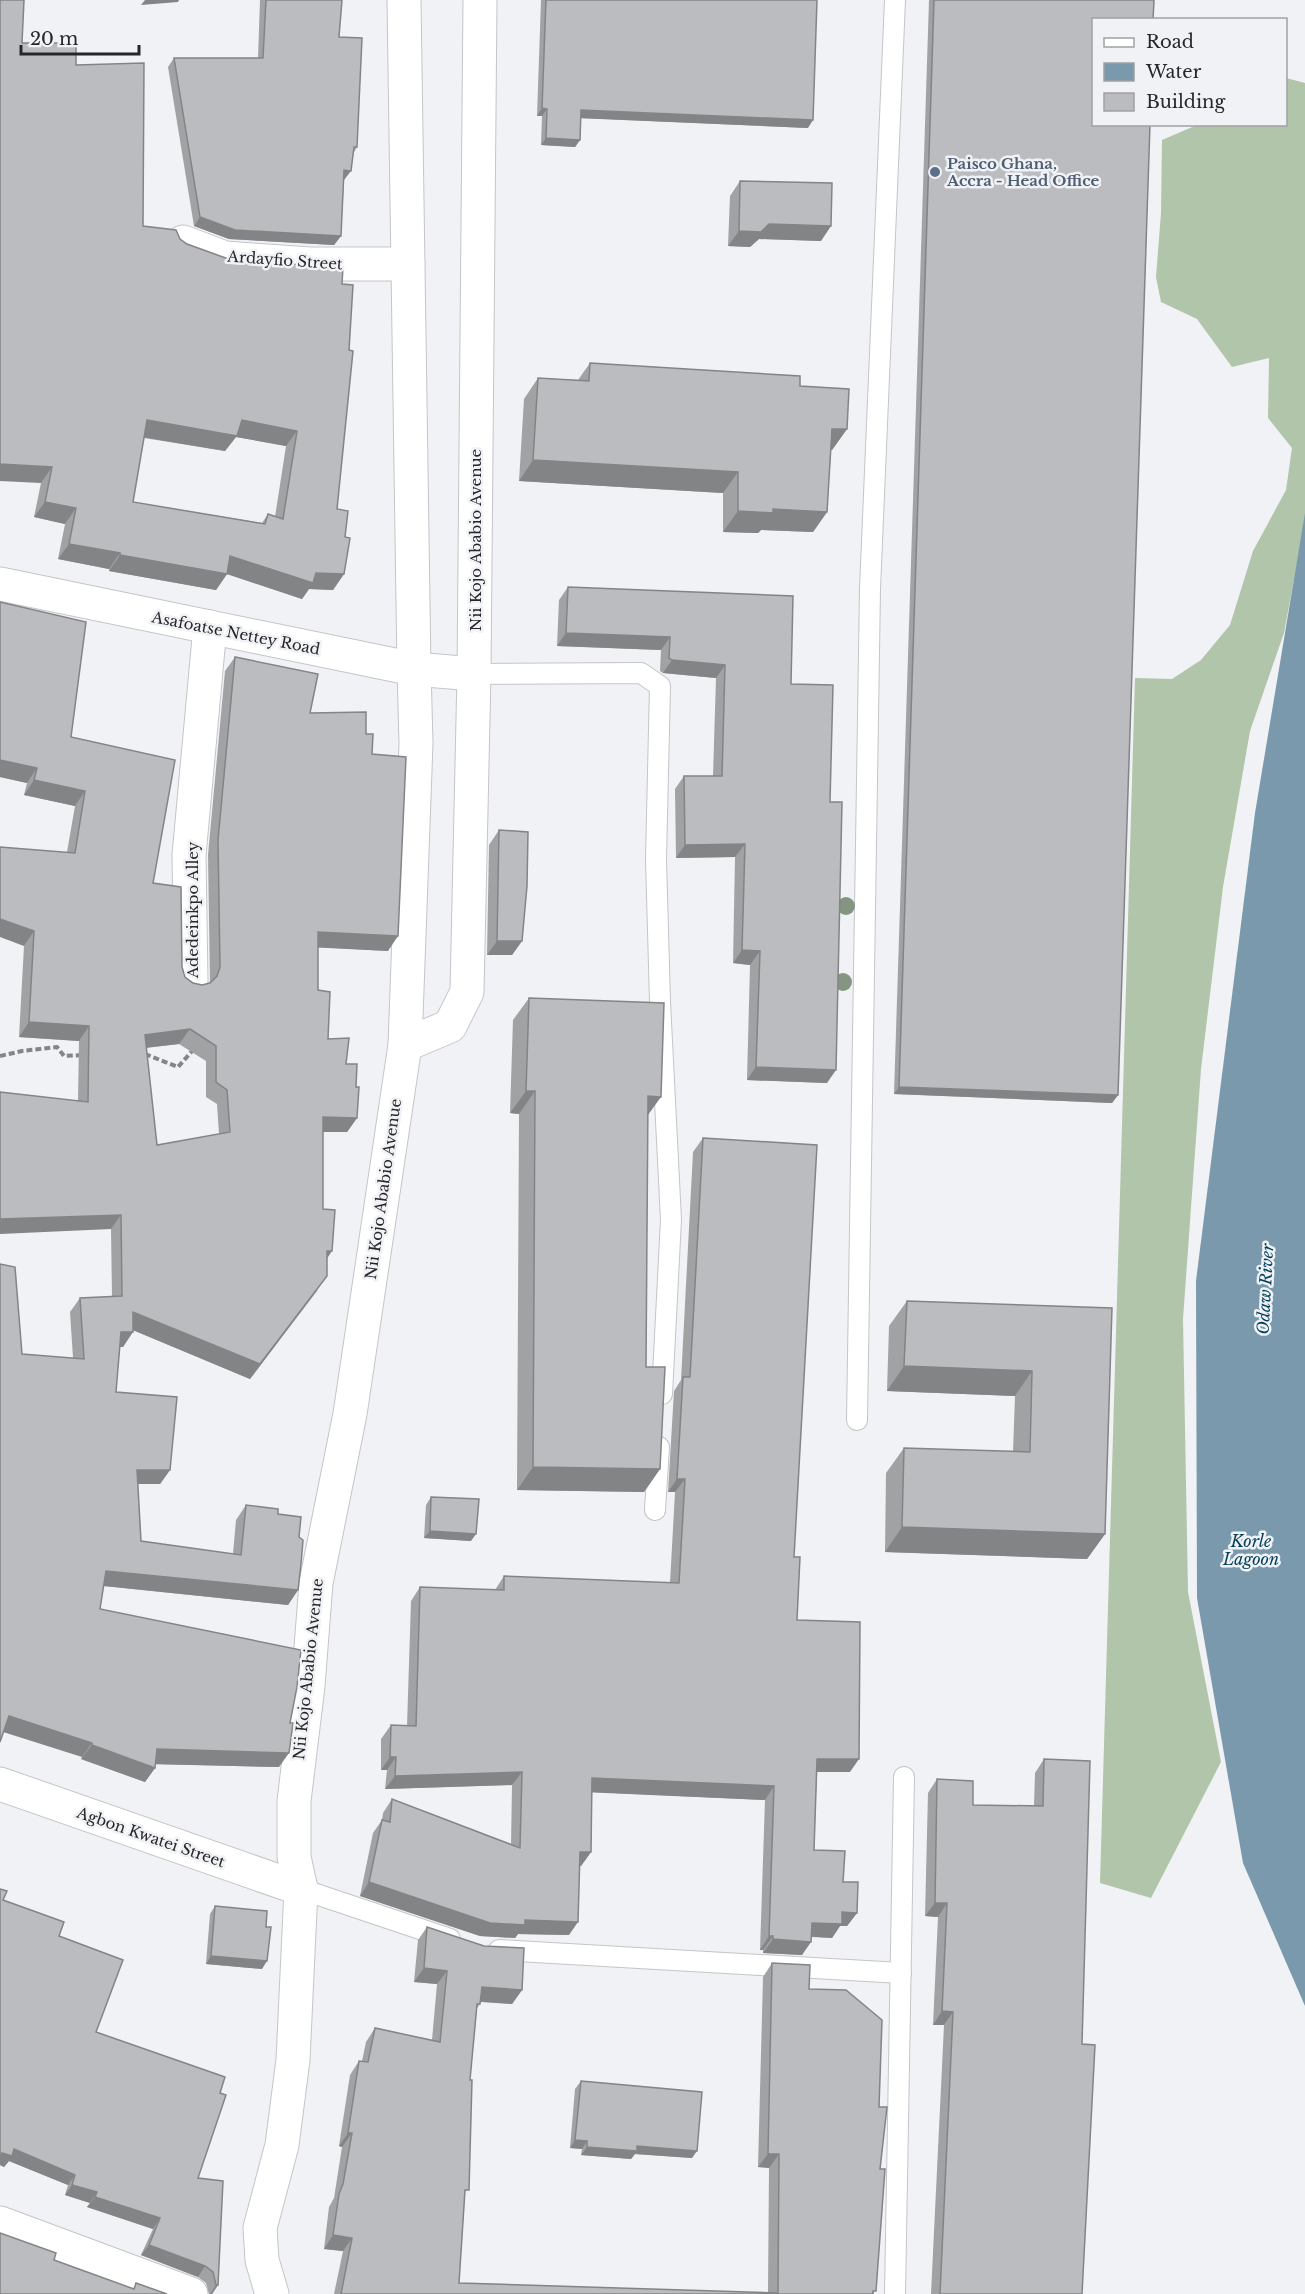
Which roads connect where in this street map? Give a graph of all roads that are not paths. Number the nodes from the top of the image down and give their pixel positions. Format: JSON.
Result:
{"nodes":[{"id":1,"x":405,"y":0,"type":"edge"},
{"id":2,"x":480,"y":0,"type":"edge"},
{"id":3,"x":895,"y":0,"type":"edge"},
{"id":4,"x":183,"y":242,"type":"edge"},
{"id":5,"x":408,"y":264,"type":"junction"},
{"id":6,"x":0,"y":584,"type":"edge"},
{"id":7,"x":210,"y":627,"type":"junction"},
{"id":8,"x":414,"y":669,"type":"junction"},
{"id":9,"x":474,"y":674,"type":"junction"},
{"id":10,"x":190,"y":981,"type":"edge"},
{"id":11,"x":405,"y":1045,"type":"junction"},
{"id":12,"x":857,"y":1420,"type":"dead end"},
{"id":13,"x":655,"y":1510,"type":"dead end"},
{"id":14,"x":904,"y":1777,"type":"dead end"},
{"id":15,"x":0,"y":1784,"type":"edge"},
{"id":16,"x":301,"y":1889,"type":"junction"},
{"id":17,"x":900,"y":1973,"type":"junction"},
{"id":18,"x":0,"y":2223,"type":"edge"},
{"id":19,"x":191,"y":2294,"type":"edge"},
{"id":20,"x":272,"y":2294,"type":"edge"},
{"id":21,"x":895,"y":2294,"type":"edge"}],
"edges":[{"from":1,"to":5,"type":"street","name":"Nii Kojo Ababio Avenue"},
{"from":2,"to":9,"type":"street","name":"Nii Kojo Ababio Avenue"},
{"from":3,"to":12,"type":"lane"},
{"from":4,"to":5,"type":"street","name":"Ardayfio Street"},
{"from":5,"to":8,"type":"street","name":"Nii Kojo Ababio Avenue"},
{"from":6,"to":7,"type":"street","name":"Asafoatse Nettey Road"},
{"from":7,"to":8,"type":"street","name":"Asafoatse Nettey Road"},
{"from":7,"to":10,"type":"street","name":"Adedeinkpo Alley"},
{"from":8,"to":9,"type":"street","name":"Asafoatse Nettey Road"},
{"from":8,"to":11,"type":"street","name":"Nii Kojo Ababio Avenue"},
{"from":9,"to":11,"type":"street","name":"Nii Kojo Ababio Avenue"},
{"from":9,"to":13,"type":"lane"},
{"from":11,"to":16,"type":"street","name":"Nii Kojo Ababio Avenue"},
{"from":14,"to":17,"type":"lane"},
{"from":15,"to":16,"type":"street","name":"Agbon Kwatei Street"},
{"from":16,"to":17,"type":"lane"},
{"from":16,"to":20,"type":"street","name":"Nii Kojo Ababio Avenue"},
{"from":17,"to":21,"type":"lane"},
{"from":18,"to":19,"type":"street"}]}
